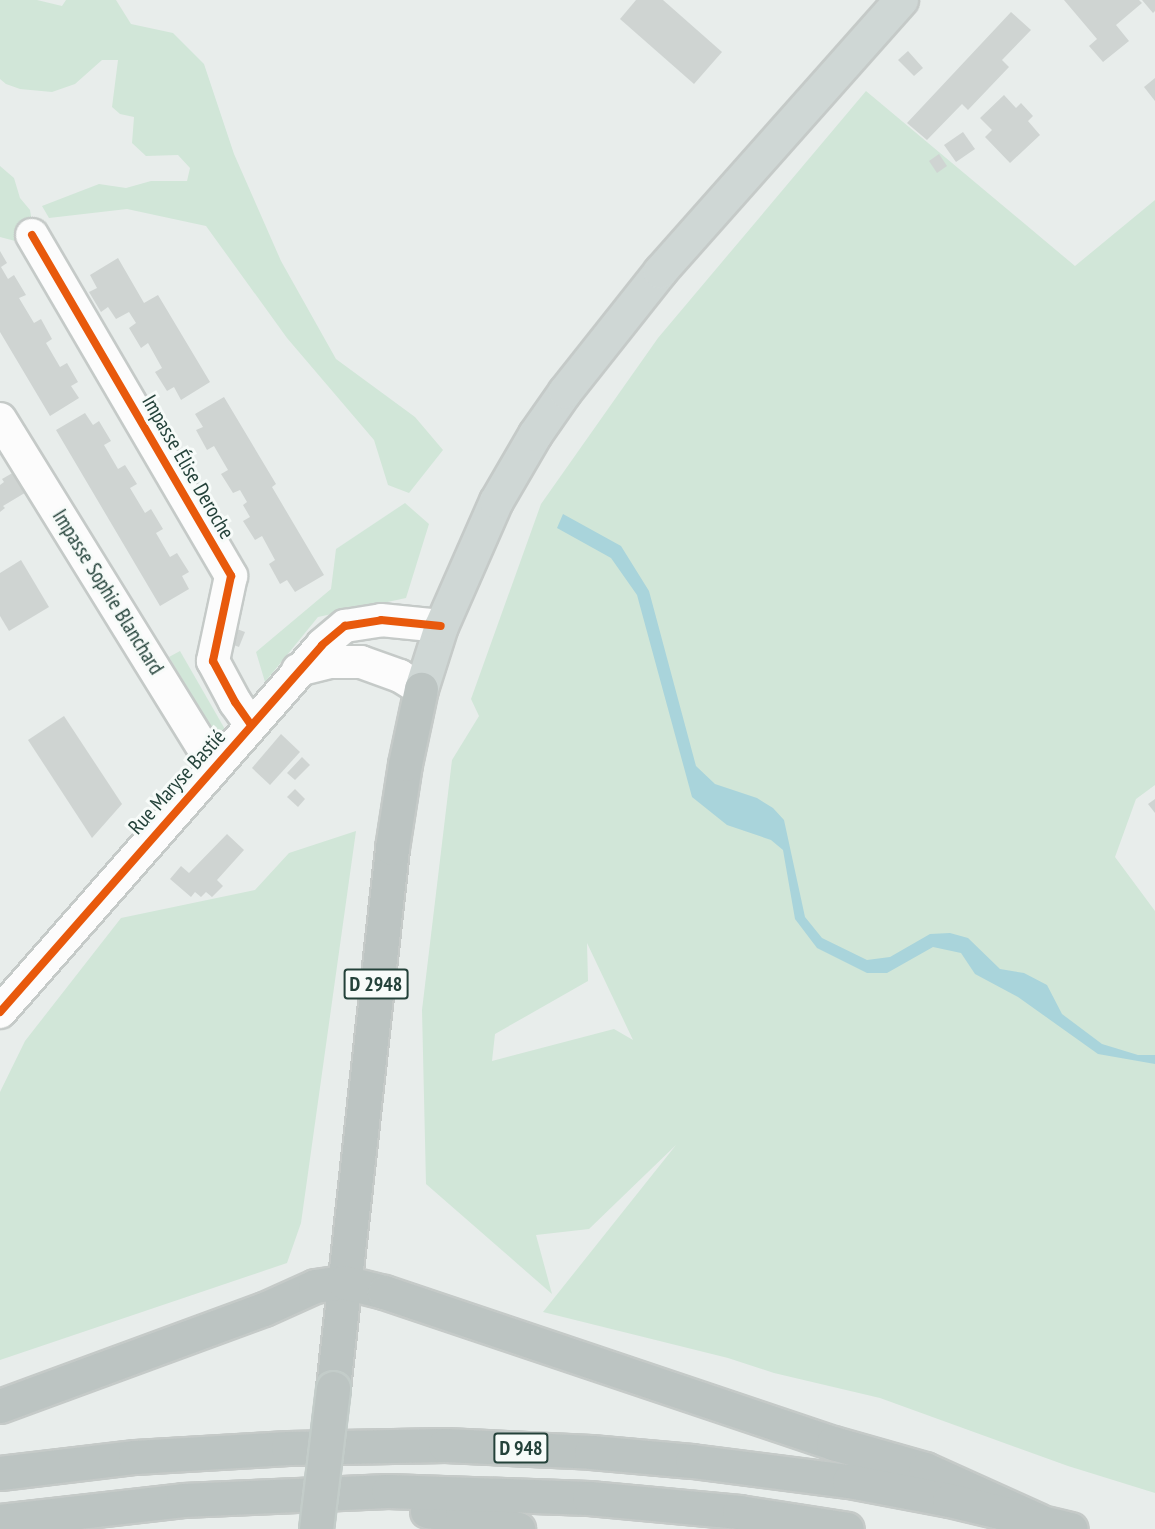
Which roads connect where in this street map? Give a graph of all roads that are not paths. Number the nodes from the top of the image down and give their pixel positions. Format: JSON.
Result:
{"nodes":[{"id":1,"x":901,"y":0,"type":"edge"},
{"id":2,"x":32,"y":235,"type":"dead end"},
{"id":3,"x":0,"y":419,"type":"edge"},
{"id":4,"x":441,"y":626,"type":"junction"},
{"id":5,"x":298,"y":670,"type":"junction"},
{"id":6,"x":421,"y":689,"type":"junction"},
{"id":7,"x":251,"y":725,"type":"junction"},
{"id":8,"x":214,"y":766,"type":"junction"},
{"id":9,"x":0,"y":1012,"type":"edge"},
{"id":10,"x":344,"y":1282,"type":"junction"},
{"id":11,"x":0,"y":1406,"type":"edge"},
{"id":12,"x":0,"y":1473,"type":"edge"},
{"id":13,"x":285,"y":1494,"type":"junction"},
{"id":14,"x":1038,"y":1520,"type":"junction"},
{"id":15,"x":0,"y":1521,"type":"edge"},
{"id":16,"x":316,"y":1529,"type":"edge"},
{"id":17,"x":518,"y":1529,"type":"edge"},
{"id":18,"x":847,"y":1529,"type":"edge"},
{"id":19,"x":1071,"y":1529,"type":"edge"}],
"edges":[{"from":1,"to":4,"type":"main road","number":"D 2948"},
{"from":2,"to":7,"type":"street","name":"Impasse Élise Deroche"},
{"from":3,"to":8,"type":"street","name":"Impasse Sophie Blanchard"},
{"from":4,"to":5,"type":"street","name":"Rue Maryse Bastié"},
{"from":4,"to":6,"type":"main road","number":"D 2948"},
{"from":5,"to":6,"type":"street"},
{"from":5,"to":7,"type":"street","name":"Rue Maryse Bastié"},
{"from":6,"to":10,"type":"highway","number":"D 2948"},
{"from":7,"to":8,"type":"street","name":"Rue Maryse Bastié"},
{"from":8,"to":9,"type":"street","name":"Rue Maryse Bastié"},
{"from":10,"to":11,"type":"highway"},
{"from":10,"to":14,"type":"highway"},
{"from":10,"to":16,"type":"highway","bridge":true},
{"from":12,"to":14,"type":"highway","number":"D 948"},
{"from":13,"to":15,"type":"highway","number":"D 948"},
{"from":13,"to":17,"type":"highway"},
{"from":13,"to":18,"type":"highway","number":"D 948"},
{"from":14,"to":19,"type":"highway","number":"D 948"}]}
